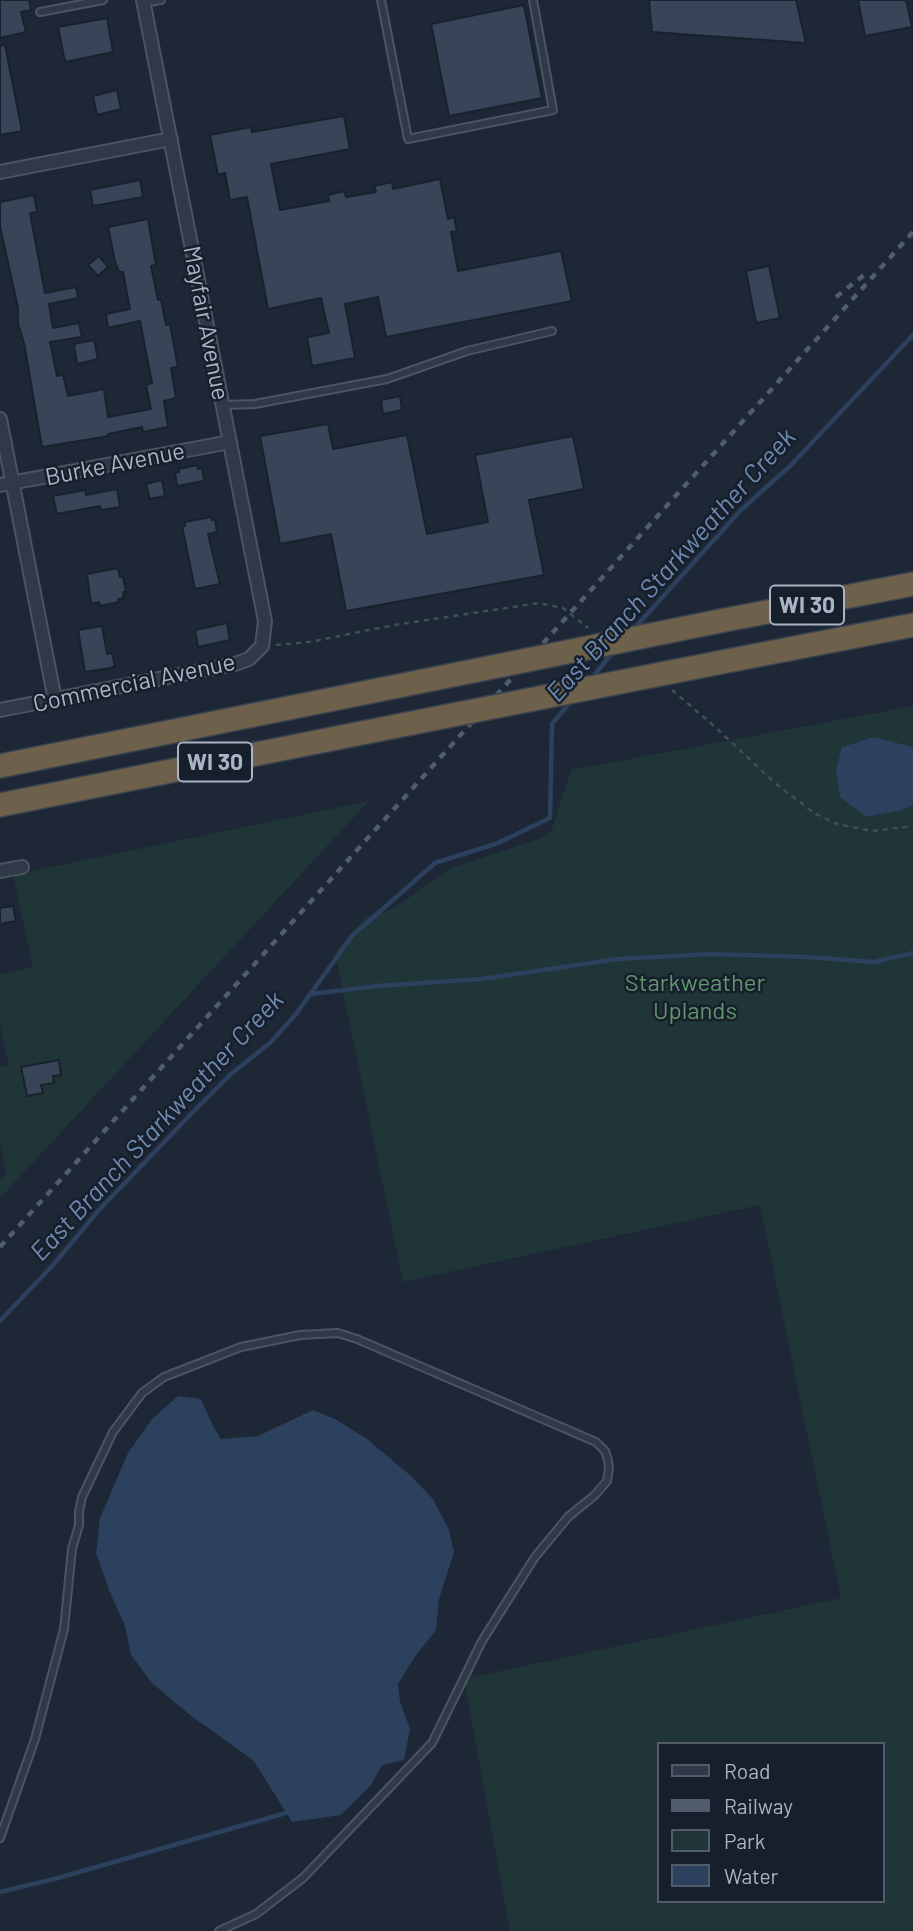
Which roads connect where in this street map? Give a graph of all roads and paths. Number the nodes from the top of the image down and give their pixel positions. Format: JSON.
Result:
{"nodes":[{"id":1,"x":103,"y":0,"type":"edge"},
{"id":2,"x":161,"y":0,"type":"edge"},
{"id":3,"x":381,"y":0,"type":"edge"},
{"id":4,"x":533,"y":0,"type":"edge"},
{"id":5,"x":143,"y":2,"type":"edge"},
{"id":6,"x":40,"y":12,"type":"dead end"},
{"id":7,"x":171,"y":139,"type":"junction"},
{"id":8,"x":0,"y":172,"type":"edge"},
{"id":9,"x":552,"y":331,"type":"dead end"},
{"id":10,"x":223,"y":405,"type":"junction"},
{"id":11,"x":0,"y":419,"type":"edge"},
{"id":12,"x":229,"y":442,"type":"junction"},
{"id":13,"x":6,"y":484,"type":"edge"},
{"id":14,"x":906,"y":584,"type":"edge"},
{"id":15,"x":913,"y":625,"type":"edge"},
{"id":16,"x":913,"y":632,"type":"edge"},
{"id":17,"x":597,"y":634,"type":"dead end"},
{"id":18,"x":262,"y":646,"type":"junction"},
{"id":19,"x":777,"y":651,"type":"junction"},
{"id":20,"x":665,"y":685,"type":"dead end"},
{"id":21,"x":55,"y":699,"type":"junction"},
{"id":22,"x":0,"y":710,"type":"edge"},
{"id":23,"x":104,"y":745,"type":"junction"},
{"id":24,"x":0,"y":755,"type":"edge"},
{"id":25,"x":0,"y":766,"type":"edge"},
{"id":26,"x":6,"y":804,"type":"edge"},
{"id":27,"x":913,"y":826,"type":"edge"},
{"id":28,"x":22,"y":867,"type":"dead end"},
{"id":29,"x":0,"y":872,"type":"edge"},
{"id":30,"x":0,"y":1838,"type":"edge"},
{"id":31,"x":219,"y":1931,"type":"edge"}],
"edges":[{"from":1,"to":6,"type":"lane"},
{"from":2,"to":5,"type":"lane"},
{"from":3,"to":4,"type":"lane"},
{"from":5,"to":7,"type":"street","name":"Mayfair Avenue"},
{"from":7,"to":8,"type":"street"},
{"from":7,"to":10,"type":"street","name":"Mayfair Avenue"},
{"from":9,"to":10,"type":"lane"},
{"from":10,"to":12,"type":"street","name":"Mayfair Avenue"},
{"from":11,"to":13,"type":"street"},
{"from":12,"to":13,"type":"street","name":"Burke Avenue"},
{"from":12,"to":18,"type":"street","name":"Mayfair Avenue"},
{"from":13,"to":21,"type":"street"},
{"from":14,"to":23,"type":"highway","number":"WI 30","bridge":true},
{"from":15,"to":19,"type":"highway","number":"WI 30"},
{"from":16,"to":19,"type":"highway"},
{"from":17,"to":18,"type":"path"},
{"from":18,"to":21,"type":"street","name":"Commercial Avenue"},
{"from":19,"to":26,"type":"highway","number":"WI 30","bridge":true},
{"from":20,"to":27,"type":"path"},
{"from":21,"to":22,"type":"street","name":"Commercial Avenue"},
{"from":23,"to":24,"type":"highway"},
{"from":23,"to":25,"type":"highway","number":"WI 30"},
{"from":28,"to":29,"type":"street"},
{"from":30,"to":31,"type":"lane"}]}
